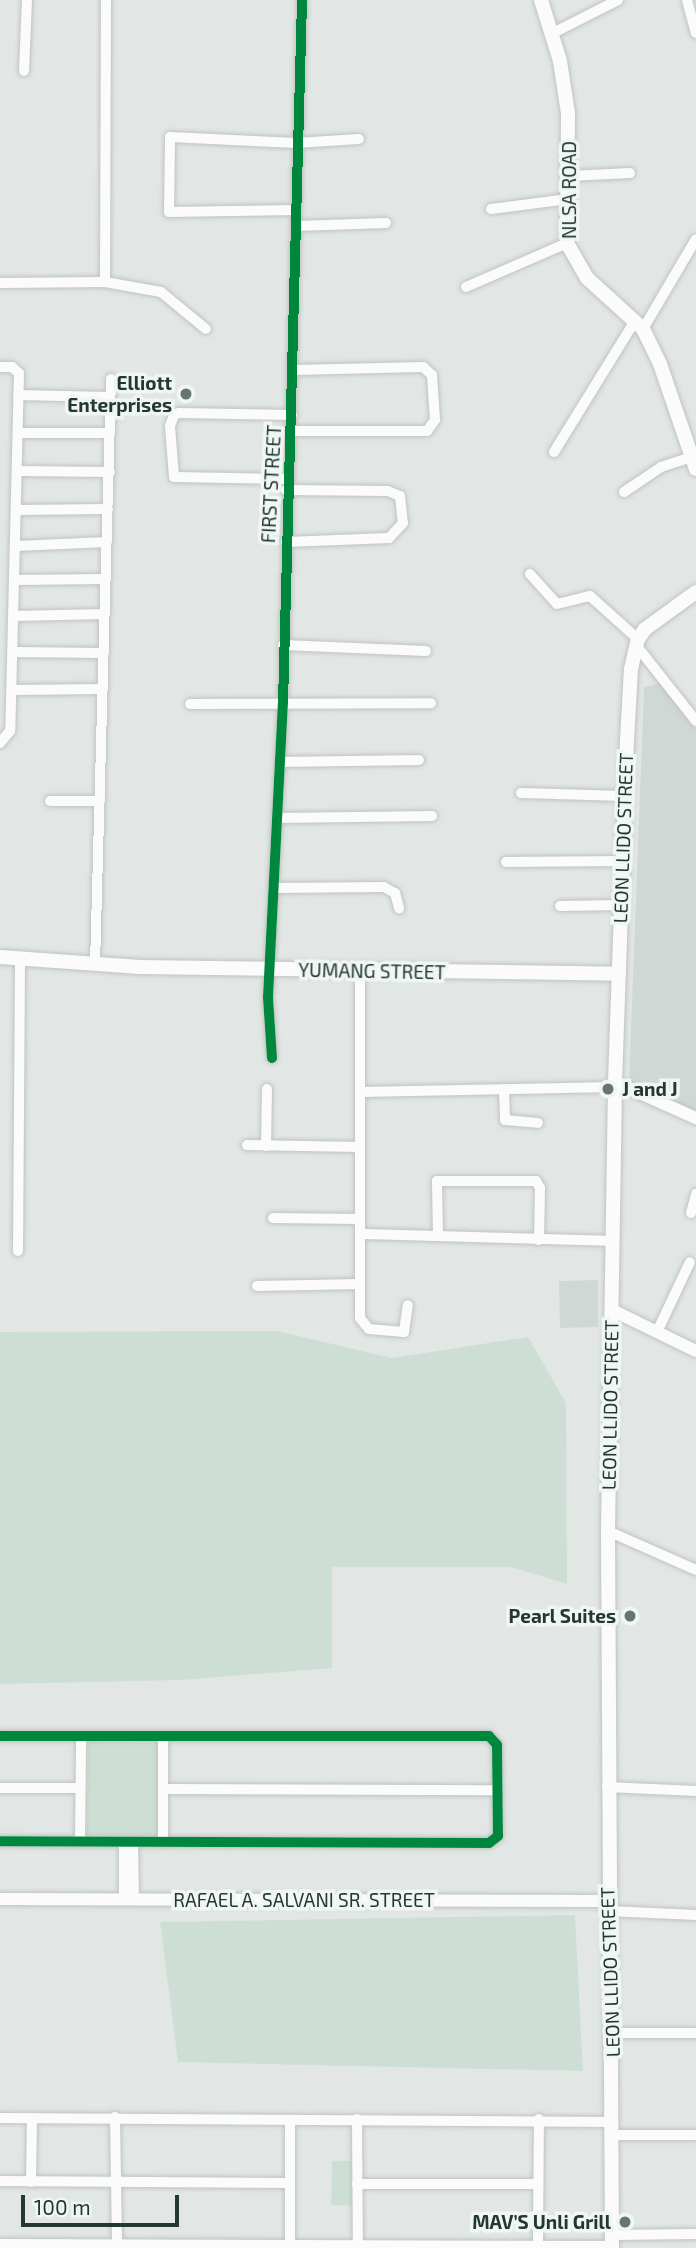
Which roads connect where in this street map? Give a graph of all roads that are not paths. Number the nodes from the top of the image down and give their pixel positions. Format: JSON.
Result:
{"nodes":[{"id":1,"x":27,"y":0,"type":"edge"},
{"id":2,"x":106,"y":0,"type":"edge"},
{"id":3,"x":302,"y":0,"type":"edge"},
{"id":4,"x":541,"y":0,"type":"edge"},
{"id":5,"x":618,"y":0,"type":"edge"},
{"id":6,"x":687,"y":0,"type":"edge"},
{"id":7,"x":553,"y":33,"type":"junction"},
{"id":8,"x":696,"y":33,"type":"edge"},
{"id":9,"x":24,"y":71,"type":"dead end"},
{"id":10,"x":359,"y":139,"type":"dead end"},
{"id":11,"x":296,"y":143,"type":"junction"},
{"id":12,"x":630,"y":173,"type":"dead end"},
{"id":13,"x":569,"y":176,"type":"junction"},
{"id":14,"x":568,"y":200,"type":"junction"},
{"id":15,"x":491,"y":209,"type":"dead end"},
{"id":16,"x":296,"y":210,"type":"junction"},
{"id":17,"x":386,"y":223,"type":"dead end"},
{"id":18,"x":296,"y":226,"type":"junction"},
{"id":19,"x":696,"y":239,"type":"edge"},
{"id":20,"x":567,"y":243,"type":"junction"},
{"id":21,"x":105,"y":282,"type":"junction"},
{"id":22,"x":0,"y":283,"type":"edge"},
{"id":23,"x":466,"y":287,"type":"dead end"},
{"id":24,"x":639,"y":325,"type":"junction"},
{"id":25,"x":206,"y":329,"type":"dead end"},
{"id":26,"x":0,"y":367,"type":"edge"},
{"id":27,"x":293,"y":370,"type":"junction"},
{"id":28,"x":111,"y":379,"type":"dead end"},
{"id":29,"x":18,"y":395,"type":"junction"},
{"id":30,"x":110,"y":397,"type":"junction"},
{"id":31,"x":292,"y":415,"type":"junction"},
{"id":32,"x":291,"y":432,"type":"junction"},
{"id":33,"x":18,"y":433,"type":"junction"},
{"id":34,"x":110,"y":433,"type":"junction"},
{"id":35,"x":554,"y":452,"type":"dead end"},
{"id":36,"x":694,"y":463,"type":"edge"},
{"id":37,"x":17,"y":471,"type":"junction"},
{"id":38,"x":110,"y":472,"type":"junction"},
{"id":39,"x":286,"y":485,"type":"junction"},
{"id":40,"x":624,"y":492,"type":"dead end"},
{"id":41,"x":108,"y":509,"type":"junction"},
{"id":42,"x":17,"y":510,"type":"junction"},
{"id":43,"x":107,"y":542,"type":"junction"},
{"id":44,"x":286,"y":542,"type":"junction"},
{"id":45,"x":16,"y":545,"type":"junction"},
{"id":46,"x":530,"y":574,"type":"dead end"},
{"id":47,"x":106,"y":579,"type":"junction"},
{"id":48,"x":15,"y":580,"type":"junction"},
{"id":49,"x":696,"y":592,"type":"edge"},
{"id":50,"x":105,"y":614,"type":"junction"},
{"id":51,"x":14,"y":615,"type":"junction"},
{"id":52,"x":637,"y":642,"type":"junction"},
{"id":53,"x":283,"y":645,"type":"junction"},
{"id":54,"x":426,"y":651,"type":"dead end"},
{"id":55,"x":13,"y":652,"type":"junction"},
{"id":56,"x":104,"y":653,"type":"junction"},
{"id":57,"x":103,"y":689,"type":"junction"},
{"id":58,"x":12,"y":690,"type":"junction"},
{"id":59,"x":283,"y":703,"type":"junction"},
{"id":60,"x":431,"y":703,"type":"dead end"},
{"id":61,"x":190,"y":704,"type":"dead end"},
{"id":62,"x":696,"y":721,"type":"edge"},
{"id":63,"x":0,"y":743,"type":"edge"},
{"id":64,"x":419,"y":760,"type":"dead end"},
{"id":65,"x":280,"y":762,"type":"junction"},
{"id":66,"x":521,"y":793,"type":"dead end"},
{"id":67,"x":624,"y":796,"type":"junction"},
{"id":68,"x":50,"y":801,"type":"dead end"},
{"id":69,"x":100,"y":801,"type":"junction"},
{"id":70,"x":432,"y":816,"type":"dead end"},
{"id":71,"x":277,"y":818,"type":"junction"},
{"id":72,"x":621,"y":861,"type":"junction"},
{"id":73,"x":506,"y":862,"type":"dead end"},
{"id":74,"x":275,"y":888,"type":"junction"},
{"id":75,"x":620,"y":905,"type":"junction"},
{"id":76,"x":560,"y":906,"type":"dead end"},
{"id":77,"x":399,"y":908,"type":"dead end"},
{"id":78,"x":0,"y":957,"type":"edge"},
{"id":79,"x":20,"y":959,"type":"junction"},
{"id":80,"x":95,"y":965,"type":"junction"},
{"id":81,"x":270,"y":970,"type":"junction"},
{"id":82,"x":360,"y":970,"type":"junction"},
{"id":83,"x":619,"y":974,"type":"junction"},
{"id":84,"x":272,"y":1058,"type":"dead end"},
{"id":85,"x":615,"y":1084,"type":"junction"},
{"id":86,"x":267,"y":1089,"type":"dead end"},
{"id":87,"x":504,"y":1089,"type":"junction"},
{"id":88,"x":360,"y":1093,"type":"junction"},
{"id":89,"x":696,"y":1118,"type":"edge"},
{"id":90,"x":538,"y":1123,"type":"dead end"},
{"id":91,"x":247,"y":1145,"type":"dead end"},
{"id":92,"x":267,"y":1146,"type":"junction"},
{"id":93,"x":360,"y":1147,"type":"junction"},
{"id":94,"x":696,"y":1194,"type":"edge"},
{"id":95,"x":691,"y":1213,"type":"dead end"},
{"id":96,"x":273,"y":1218,"type":"dead end"},
{"id":97,"x":360,"y":1219,"type":"junction"},
{"id":98,"x":361,"y":1234,"type":"junction"},
{"id":99,"x":438,"y":1235,"type":"junction"},
{"id":100,"x":539,"y":1240,"type":"junction"},
{"id":101,"x":611,"y":1241,"type":"junction"},
{"id":102,"x":18,"y":1251,"type":"dead end"},
{"id":103,"x":690,"y":1262,"type":"dead end"},
{"id":104,"x":360,"y":1284,"type":"junction"},
{"id":105,"x":257,"y":1286,"type":"dead end"},
{"id":106,"x":408,"y":1305,"type":"dead end"},
{"id":107,"x":612,"y":1310,"type":"junction"},
{"id":108,"x":657,"y":1332,"type":"junction"},
{"id":109,"x":696,"y":1351,"type":"edge"},
{"id":110,"x":608,"y":1531,"type":"junction"},
{"id":111,"x":696,"y":1570,"type":"edge"},
{"id":112,"x":0,"y":1736,"type":"edge"},
{"id":113,"x":163,"y":1736,"type":"junction"},
{"id":114,"x":81,"y":1737,"type":"junction"},
{"id":115,"x":607,"y":1787,"type":"junction"},
{"id":116,"x":0,"y":1788,"type":"edge"},
{"id":117,"x":80,"y":1788,"type":"junction"},
{"id":118,"x":163,"y":1789,"type":"junction"},
{"id":119,"x":497,"y":1790,"type":"junction"},
{"id":120,"x":696,"y":1791,"type":"edge"},
{"id":121,"x":163,"y":1840,"type":"junction"},
{"id":122,"x":0,"y":1841,"type":"edge"},
{"id":123,"x":80,"y":1841,"type":"junction"},
{"id":124,"x":129,"y":1842,"type":"junction"},
{"id":125,"x":0,"y":1899,"type":"edge"},
{"id":126,"x":129,"y":1900,"type":"junction"},
{"id":127,"x":608,"y":1906,"type":"junction"},
{"id":128,"x":696,"y":1915,"type":"edge"},
{"id":129,"x":612,"y":2033,"type":"junction"},
{"id":130,"x":696,"y":2033,"type":"edge"},
{"id":131,"x":0,"y":2118,"type":"edge"},
{"id":132,"x":32,"y":2118,"type":"junction"},
{"id":133,"x":115,"y":2118,"type":"junction"},
{"id":134,"x":358,"y":2119,"type":"junction"},
{"id":135,"x":539,"y":2119,"type":"junction"},
{"id":136,"x":290,"y":2120,"type":"junction"},
{"id":137,"x":613,"y":2129,"type":"junction"},
{"id":138,"x":696,"y":2135,"type":"edge"},
{"id":139,"x":0,"y":2181,"type":"edge"},
{"id":140,"x":31,"y":2182,"type":"junction"},
{"id":141,"x":116,"y":2183,"type":"junction"},
{"id":142,"x":289,"y":2183,"type":"junction"},
{"id":143,"x":357,"y":2183,"type":"junction"},
{"id":144,"x":538,"y":2184,"type":"junction"},
{"id":145,"x":696,"y":2234,"type":"edge"},
{"id":146,"x":612,"y":2243,"type":"edge"},
{"id":147,"x":0,"y":2244,"type":"edge"},
{"id":148,"x":117,"y":2245,"type":"junction"},
{"id":149,"x":290,"y":2247,"type":"edge"},
{"id":150,"x":538,"y":2247,"type":"edge"},
{"id":151,"x":358,"y":2248,"type":"edge"}],
"edges":[{"from":1,"to":9,"type":"street"},
{"from":2,"to":21,"type":"street"},
{"from":3,"to":11,"type":"street","name":"FIRST STREET"},
{"from":4,"to":7,"type":"main road","name":"NLSA ROAD"},
{"from":5,"to":7,"type":"street"},
{"from":6,"to":8,"type":"street"},
{"from":7,"to":13,"type":"main road","name":"NLSA ROAD"},
{"from":10,"to":11,"type":"street"},
{"from":11,"to":16,"type":"street","name":"FIRST STREET"},
{"from":11,"to":16,"type":"street"},
{"from":12,"to":13,"type":"street"},
{"from":13,"to":14,"type":"main road","name":"NLSA ROAD"},
{"from":14,"to":15,"type":"street"},
{"from":14,"to":20,"type":"main road","name":"NLSA ROAD"},
{"from":16,"to":18,"type":"street","name":"FIRST STREET"},
{"from":17,"to":18,"type":"street"},
{"from":18,"to":27,"type":"street","name":"FIRST STREET"},
{"from":19,"to":24,"type":"street"},
{"from":20,"to":23,"type":"street"},
{"from":20,"to":24,"type":"main road","name":"NLSA ROAD"},
{"from":21,"to":22,"type":"street"},
{"from":21,"to":25,"type":"street"},
{"from":24,"to":35,"type":"street"},
{"from":24,"to":36,"type":"main road","name":"NLSA ROAD"},
{"from":26,"to":29,"type":"street"},
{"from":27,"to":31,"type":"street","name":"FIRST STREET"},
{"from":27,"to":32,"type":"street"},
{"from":28,"to":30,"type":"street"},
{"from":29,"to":30,"type":"street"},
{"from":29,"to":33,"type":"street"},
{"from":30,"to":34,"type":"street"},
{"from":31,"to":32,"type":"street","name":"FIRST STREET"},
{"from":31,"to":39,"type":"street"},
{"from":32,"to":39,"type":"street","name":"FIRST STREET"},
{"from":33,"to":34,"type":"street"},
{"from":33,"to":37,"type":"street"},
{"from":34,"to":38,"type":"street"},
{"from":36,"to":40,"type":"street"},
{"from":37,"to":38,"type":"street"},
{"from":37,"to":42,"type":"street"},
{"from":38,"to":41,"type":"street"},
{"from":39,"to":44,"type":"street","name":"FIRST STREET"},
{"from":39,"to":44,"type":"street"},
{"from":41,"to":42,"type":"street"},
{"from":41,"to":43,"type":"street"},
{"from":42,"to":45,"type":"street"},
{"from":43,"to":45,"type":"street"},
{"from":43,"to":47,"type":"street"},
{"from":44,"to":53,"type":"street","name":"FIRST STREET"},
{"from":45,"to":48,"type":"street"},
{"from":46,"to":52,"type":"street"},
{"from":47,"to":48,"type":"street"},
{"from":47,"to":50,"type":"street"},
{"from":48,"to":51,"type":"street"},
{"from":49,"to":52,"type":"main road"},
{"from":50,"to":51,"type":"street"},
{"from":50,"to":56,"type":"street"},
{"from":51,"to":55,"type":"street"},
{"from":52,"to":62,"type":"street"},
{"from":52,"to":67,"type":"main road","name":"LEON LLIDO STREET"},
{"from":53,"to":54,"type":"street"},
{"from":53,"to":59,"type":"street","name":"FIRST STREET"},
{"from":55,"to":56,"type":"street"},
{"from":55,"to":58,"type":"street"},
{"from":56,"to":57,"type":"street"},
{"from":57,"to":58,"type":"street"},
{"from":57,"to":69,"type":"street"},
{"from":58,"to":63,"type":"street"},
{"from":59,"to":60,"type":"street"},
{"from":59,"to":61,"type":"street"},
{"from":59,"to":65,"type":"street","name":"FIRST STREET"},
{"from":64,"to":65,"type":"street"},
{"from":65,"to":71,"type":"street","name":"FIRST STREET"},
{"from":66,"to":67,"type":"street"},
{"from":67,"to":72,"type":"main road","name":"LEON LLIDO STREET"},
{"from":68,"to":69,"type":"street"},
{"from":69,"to":80,"type":"street"},
{"from":70,"to":71,"type":"street"},
{"from":71,"to":74,"type":"street","name":"FIRST STREET"},
{"from":72,"to":73,"type":"street"},
{"from":72,"to":75,"type":"main road","name":"LEON LLIDO STREET"},
{"from":74,"to":77,"type":"street"},
{"from":74,"to":81,"type":"street","name":"FIRST STREET"},
{"from":75,"to":76,"type":"street"},
{"from":75,"to":83,"type":"main road","name":"LEON LLIDO STREET"},
{"from":78,"to":79,"type":"main road","name":"YUMANG STREET"},
{"from":79,"to":80,"type":"main road","name":"YUMANG STREET"},
{"from":79,"to":102,"type":"street"},
{"from":80,"to":81,"type":"main road","name":"YUMANG STREET"},
{"from":81,"to":82,"type":"main road","name":"YUMANG STREET"},
{"from":81,"to":84,"type":"street","name":"FIRST STREET"},
{"from":82,"to":83,"type":"main road","name":"YUMANG STREET"},
{"from":82,"to":88,"type":"street"},
{"from":83,"to":85,"type":"main road","name":"LEON LLIDO STREET"},
{"from":85,"to":87,"type":"street"},
{"from":85,"to":89,"type":"street"},
{"from":85,"to":101,"type":"main road","name":"LEON LLIDO STREET"},
{"from":86,"to":92,"type":"street"},
{"from":87,"to":88,"type":"street"},
{"from":87,"to":90,"type":"street"},
{"from":88,"to":93,"type":"street"},
{"from":91,"to":92,"type":"street"},
{"from":92,"to":93,"type":"street"},
{"from":93,"to":97,"type":"street"},
{"from":94,"to":95,"type":"street"},
{"from":96,"to":97,"type":"street"},
{"from":97,"to":98,"type":"street"},
{"from":98,"to":99,"type":"street"},
{"from":98,"to":104,"type":"street"},
{"from":99,"to":100,"type":"street"},
{"from":99,"to":100,"type":"street"},
{"from":100,"to":101,"type":"street"},
{"from":101,"to":107,"type":"main road","name":"LEON LLIDO STREET"},
{"from":103,"to":108,"type":"street"},
{"from":104,"to":105,"type":"street"},
{"from":104,"to":106,"type":"street"},
{"from":107,"to":108,"type":"street"},
{"from":107,"to":110,"type":"main road","name":"LEON LLIDO STREET"},
{"from":108,"to":109,"type":"street"},
{"from":110,"to":111,"type":"street"},
{"from":110,"to":115,"type":"main road","name":"LEON LLIDO STREET"},
{"from":112,"to":114,"type":"street"},
{"from":113,"to":114,"type":"street"},
{"from":113,"to":118,"type":"street"},
{"from":113,"to":119,"type":"street"},
{"from":114,"to":117,"type":"street"},
{"from":115,"to":120,"type":"street"},
{"from":115,"to":127,"type":"main road","name":"LEON LLIDO STREET"},
{"from":116,"to":117,"type":"street"},
{"from":117,"to":123,"type":"street"},
{"from":118,"to":119,"type":"street"},
{"from":118,"to":121,"type":"street"},
{"from":119,"to":121,"type":"street"},
{"from":121,"to":124,"type":"street"},
{"from":122,"to":123,"type":"street"},
{"from":123,"to":124,"type":"street"},
{"from":124,"to":126,"type":"street"},
{"from":125,"to":126,"type":"street","name":"RAFAEL A. SALVANI SR. STREET"},
{"from":126,"to":127,"type":"street","name":"RAFAEL A. SALVANI SR. STREET"},
{"from":127,"to":128,"type":"street"},
{"from":127,"to":129,"type":"main road","name":"LEON LLIDO STREET"},
{"from":129,"to":130,"type":"street"},
{"from":129,"to":137,"type":"main road","name":"LEON LLIDO STREET"},
{"from":131,"to":132,"type":"street"},
{"from":132,"to":133,"type":"street"},
{"from":132,"to":140,"type":"street"},
{"from":133,"to":136,"type":"street"},
{"from":133,"to":141,"type":"street"},
{"from":134,"to":135,"type":"street"},
{"from":134,"to":136,"type":"street"},
{"from":134,"to":143,"type":"street"},
{"from":135,"to":137,"type":"street"},
{"from":135,"to":144,"type":"street"},
{"from":136,"to":142,"type":"street"},
{"from":137,"to":138,"type":"street"},
{"from":137,"to":146,"type":"main road","name":"LEON LLIDO STREET"},
{"from":139,"to":140,"type":"street"},
{"from":140,"to":141,"type":"street"},
{"from":141,"to":142,"type":"street"},
{"from":141,"to":148,"type":"street"},
{"from":142,"to":149,"type":"street"},
{"from":143,"to":144,"type":"street"},
{"from":143,"to":151,"type":"street"},
{"from":144,"to":150,"type":"street"},
{"from":145,"to":146,"type":"street"},
{"from":146,"to":150,"type":"street"},
{"from":147,"to":148,"type":"street"},
{"from":148,"to":149,"type":"street"},
{"from":149,"to":151,"type":"street"},
{"from":150,"to":151,"type":"street"}]}
